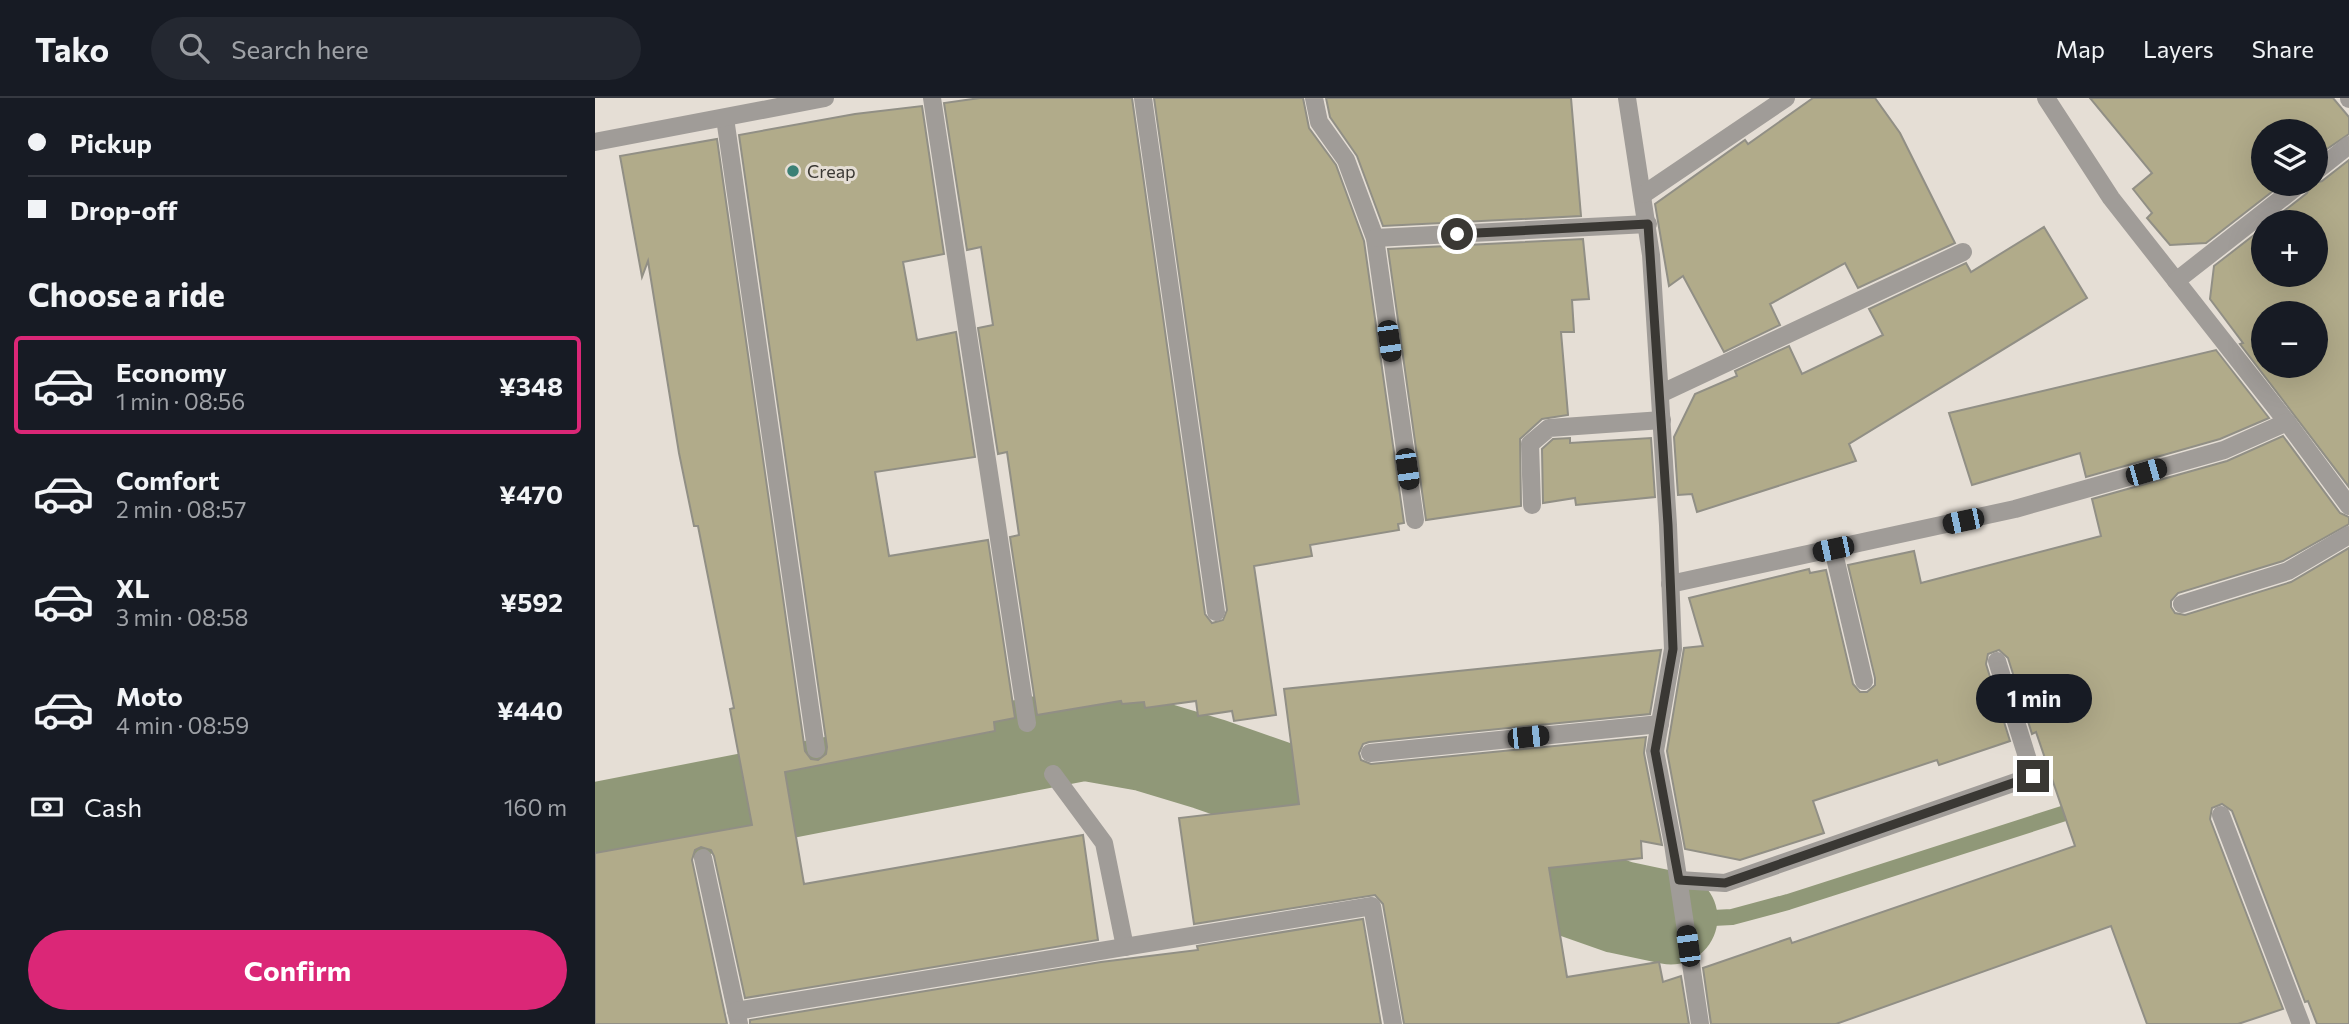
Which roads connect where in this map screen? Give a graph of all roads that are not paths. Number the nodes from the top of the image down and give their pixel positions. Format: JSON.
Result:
{"nodes":[{"id":1,"x":825,"y":98,"type":"edge"},
{"id":2,"x":932,"y":98,"type":"edge"},
{"id":3,"x":1143,"y":98,"type":"edge"},
{"id":4,"x":1314,"y":98,"type":"edge"},
{"id":5,"x":1627,"y":98,"type":"edge"},
{"id":6,"x":1786,"y":98,"type":"edge"},
{"id":7,"x":2046,"y":98,"type":"edge"},
{"id":8,"x":725,"y":118,"type":"junction"},
{"id":9,"x":595,"y":142,"type":"edge"},
{"id":10,"x":2349,"y":145,"type":"edge"},
{"id":11,"x":2328,"y":162,"type":"edge"},
{"id":12,"x":1644,"y":194,"type":"junction"},
{"id":13,"x":2285,"y":196,"type":"edge"},
{"id":14,"x":1648,"y":224,"type":"junction"},
{"id":15,"x":1375,"y":238,"type":"junction"},
{"id":16,"x":1963,"y":252,"type":"dead end"},
{"id":17,"x":2176,"y":281,"type":"junction"},
{"id":18,"x":1660,"y":394,"type":"junction"},
{"id":19,"x":1662,"y":420,"type":"junction"},
{"id":20,"x":2287,"y":422,"type":"junction"},
{"id":21,"x":1532,"y":505,"type":"dead end"},
{"id":22,"x":2349,"y":506,"type":"edge"},
{"id":23,"x":1415,"y":520,"type":"dead end"},
{"id":24,"x":2349,"y":535,"type":"edge"},
{"id":25,"x":1833,"y":549,"type":"junction"},
{"id":26,"x":1670,"y":584,"type":"junction"},
{"id":27,"x":2182,"y":604,"type":"dead end"},
{"id":28,"x":1216,"y":612,"type":"dead end"},
{"id":29,"x":1997,"y":661,"type":"dead end"},
{"id":30,"x":1864,"y":681,"type":"dead end"},
{"id":31,"x":1027,"y":723,"type":"dead end"},
{"id":32,"x":1660,"y":724,"type":"junction"},
{"id":33,"x":816,"y":749,"type":"dead end"},
{"id":34,"x":1370,"y":753,"type":"dead end"},
{"id":35,"x":1053,"y":774,"type":"dead end"},
{"id":36,"x":2221,"y":815,"type":"dead end"},
{"id":37,"x":703,"y":858,"type":"dead end"},
{"id":38,"x":1679,"y":880,"type":"junction"},
{"id":39,"x":1125,"y":947,"type":"junction"},
{"id":40,"x":738,"y":1017,"type":"edge"},
{"id":41,"x":1394,"y":1024,"type":"edge"},
{"id":42,"x":1700,"y":1024,"type":"edge"},
{"id":43,"x":2301,"y":1024,"type":"edge"}],
"edges":[{"from":1,"to":8,"type":"street"},
{"from":2,"to":31,"type":"street"},
{"from":3,"to":28,"type":"street"},
{"from":4,"to":15,"type":"street"},
{"from":5,"to":12,"type":"street"},
{"from":6,"to":12,"type":"street"},
{"from":7,"to":17,"type":"street"},
{"from":8,"to":9,"type":"street"},
{"from":8,"to":33,"type":"street"},
{"from":10,"to":11,"type":"street"},
{"from":12,"to":14,"type":"street"},
{"from":13,"to":17,"type":"street"},
{"from":14,"to":15,"type":"street"},
{"from":14,"to":18,"type":"street"},
{"from":15,"to":23,"type":"street"},
{"from":16,"to":18,"type":"street"},
{"from":17,"to":20,"type":"street"},
{"from":18,"to":19,"type":"street"},
{"from":19,"to":21,"type":"street"},
{"from":19,"to":26,"type":"street"},
{"from":20,"to":22,"type":"street"},
{"from":20,"to":25,"type":"street"},
{"from":24,"to":27,"type":"street"},
{"from":25,"to":26,"type":"street"},
{"from":25,"to":30,"type":"street"},
{"from":26,"to":32,"type":"street"},
{"from":29,"to":38,"type":"street"},
{"from":32,"to":34,"type":"street"},
{"from":32,"to":38,"type":"street"},
{"from":35,"to":39,"type":"street"},
{"from":36,"to":43,"type":"street"},
{"from":37,"to":40,"type":"street"},
{"from":38,"to":42,"type":"street"},
{"from":39,"to":40,"type":"street"},
{"from":39,"to":41,"type":"street"}]}
